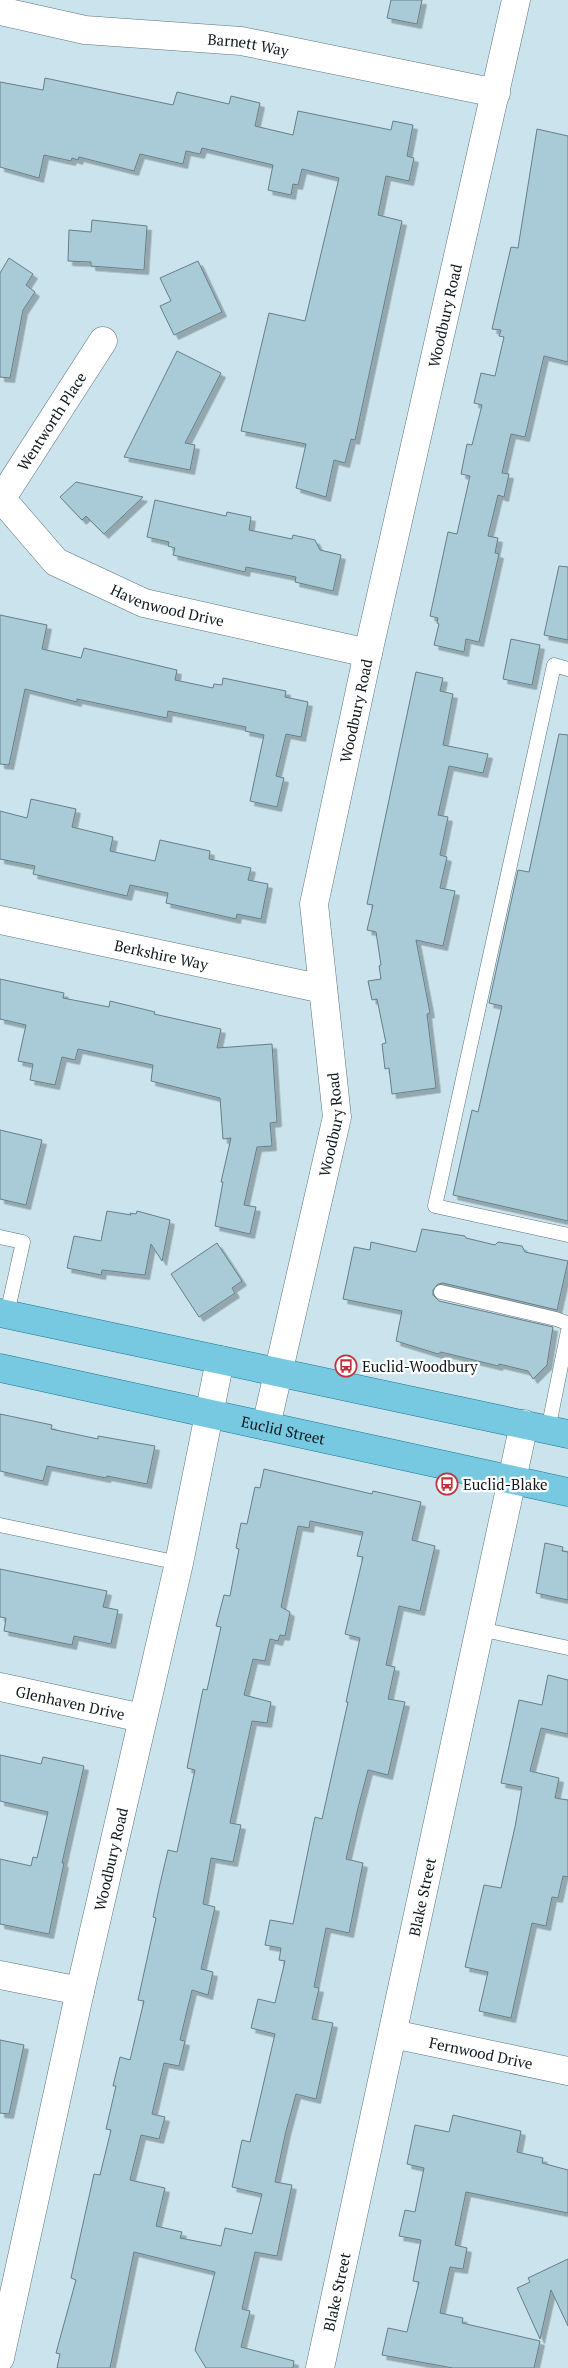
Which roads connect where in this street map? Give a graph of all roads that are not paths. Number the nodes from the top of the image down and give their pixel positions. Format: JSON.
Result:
{"nodes":[{"id":1,"x":516,"y":0,"type":"edge"},
{"id":2,"x":0,"y":11,"type":"edge"},
{"id":3,"x":496,"y":93,"type":"junction"},
{"id":4,"x":103,"y":341,"type":"dead end"},
{"id":5,"x":0,"y":499,"type":"edge"},
{"id":6,"x":368,"y":653,"type":"junction"},
{"id":7,"x":568,"y":668,"type":"edge"},
{"id":8,"x":0,"y":920,"type":"edge"},
{"id":9,"x":323,"y":989,"type":"junction"},
{"id":10,"x":568,"y":1235,"type":"edge"},
{"id":11,"x":0,"y":1237,"type":"edge"},
{"id":12,"x":441,"y":1292,"type":"dead end"},
{"id":13,"x":4,"y":1313,"type":"edge"},
{"id":14,"x":568,"y":1326,"type":"edge"},
{"id":15,"x":568,"y":1331,"type":"edge"},
{"id":16,"x":220,"y":1360,"type":"junction"},
{"id":17,"x":0,"y":1368,"type":"edge"},
{"id":18,"x":277,"y":1372,"type":"junction"},
{"id":19,"x":208,"y":1413,"type":"junction"},
{"id":20,"x":266,"y":1426,"type":"junction"},
{"id":21,"x":547,"y":1429,"type":"edge"},
{"id":22,"x":512,"y":1479,"type":"junction"},
{"id":23,"x":568,"y":1492,"type":"edge"},
{"id":24,"x":0,"y":1525,"type":"edge"},
{"id":25,"x":179,"y":1563,"type":"junction"},
{"id":26,"x":480,"y":1630,"type":"junction"},
{"id":27,"x":568,"y":1648,"type":"edge"},
{"id":28,"x":0,"y":1687,"type":"edge"},
{"id":29,"x":142,"y":1718,"type":"junction"},
{"id":30,"x":0,"y":1974,"type":"edge"},
{"id":31,"x":80,"y":1992,"type":"junction"},
{"id":32,"x":393,"y":2034,"type":"junction"},
{"id":33,"x":568,"y":2071,"type":"edge"},
{"id":34,"x":10,"y":2271,"type":"edge"},
{"id":35,"x":0,"y":2358,"type":"edge"},
{"id":36,"x":320,"y":2368,"type":"edge"}],
"edges":[{"from":1,"to":3,"type":"street","name":"Woodbury Road"},
{"from":2,"to":3,"type":"street","name":"Barnett Way"},
{"from":3,"to":6,"type":"street","name":"Woodbury Road"},
{"from":4,"to":5,"type":"street","name":"Wentworth Place"},
{"from":5,"to":6,"type":"street","name":"Havenwood Drive"},
{"from":6,"to":9,"type":"street","name":"Woodbury Road"},
{"from":7,"to":10,"type":"lane"},
{"from":8,"to":9,"type":"street","name":"Berkshire Way"},
{"from":9,"to":18,"type":"street","name":"Woodbury Road"},
{"from":11,"to":13,"type":"lane"},
{"from":12,"to":14,"type":"lane"},
{"from":13,"to":16,"type":"main road"},
{"from":15,"to":21,"type":"lane"},
{"from":16,"to":18,"type":"main road"},
{"from":16,"to":19,"type":"street","name":"Woodbury Road"},
{"from":17,"to":19,"type":"main road","name":"Euclid Street"},
{"from":18,"to":20,"type":"street","name":"Woodbury Road"},
{"from":18,"to":21,"type":"main road"},
{"from":19,"to":20,"type":"main road","name":"Euclid Street"},
{"from":19,"to":25,"type":"street","name":"Woodbury Road"},
{"from":20,"to":22,"type":"main road","name":"Euclid Street"},
{"from":21,"to":22,"type":"street","name":"Blake Street"},
{"from":22,"to":23,"type":"main road","name":"Euclid Street"},
{"from":22,"to":26,"type":"street","name":"Blake Street"},
{"from":24,"to":25,"type":"lane"},
{"from":25,"to":29,"type":"street","name":"Woodbury Road"},
{"from":26,"to":27,"type":"lane"},
{"from":26,"to":32,"type":"street","name":"Blake Street"},
{"from":28,"to":29,"type":"street","name":"Glenhaven Drive"},
{"from":29,"to":31,"type":"street","name":"Woodbury Road"},
{"from":30,"to":31,"type":"street"},
{"from":31,"to":34,"type":"street","name":"Woodbury Road"},
{"from":32,"to":33,"type":"street","name":"Fernwood Drive"},
{"from":32,"to":36,"type":"street","name":"Blake Street"},
{"from":34,"to":35,"type":"street","name":"Woodbury Road"}]}
